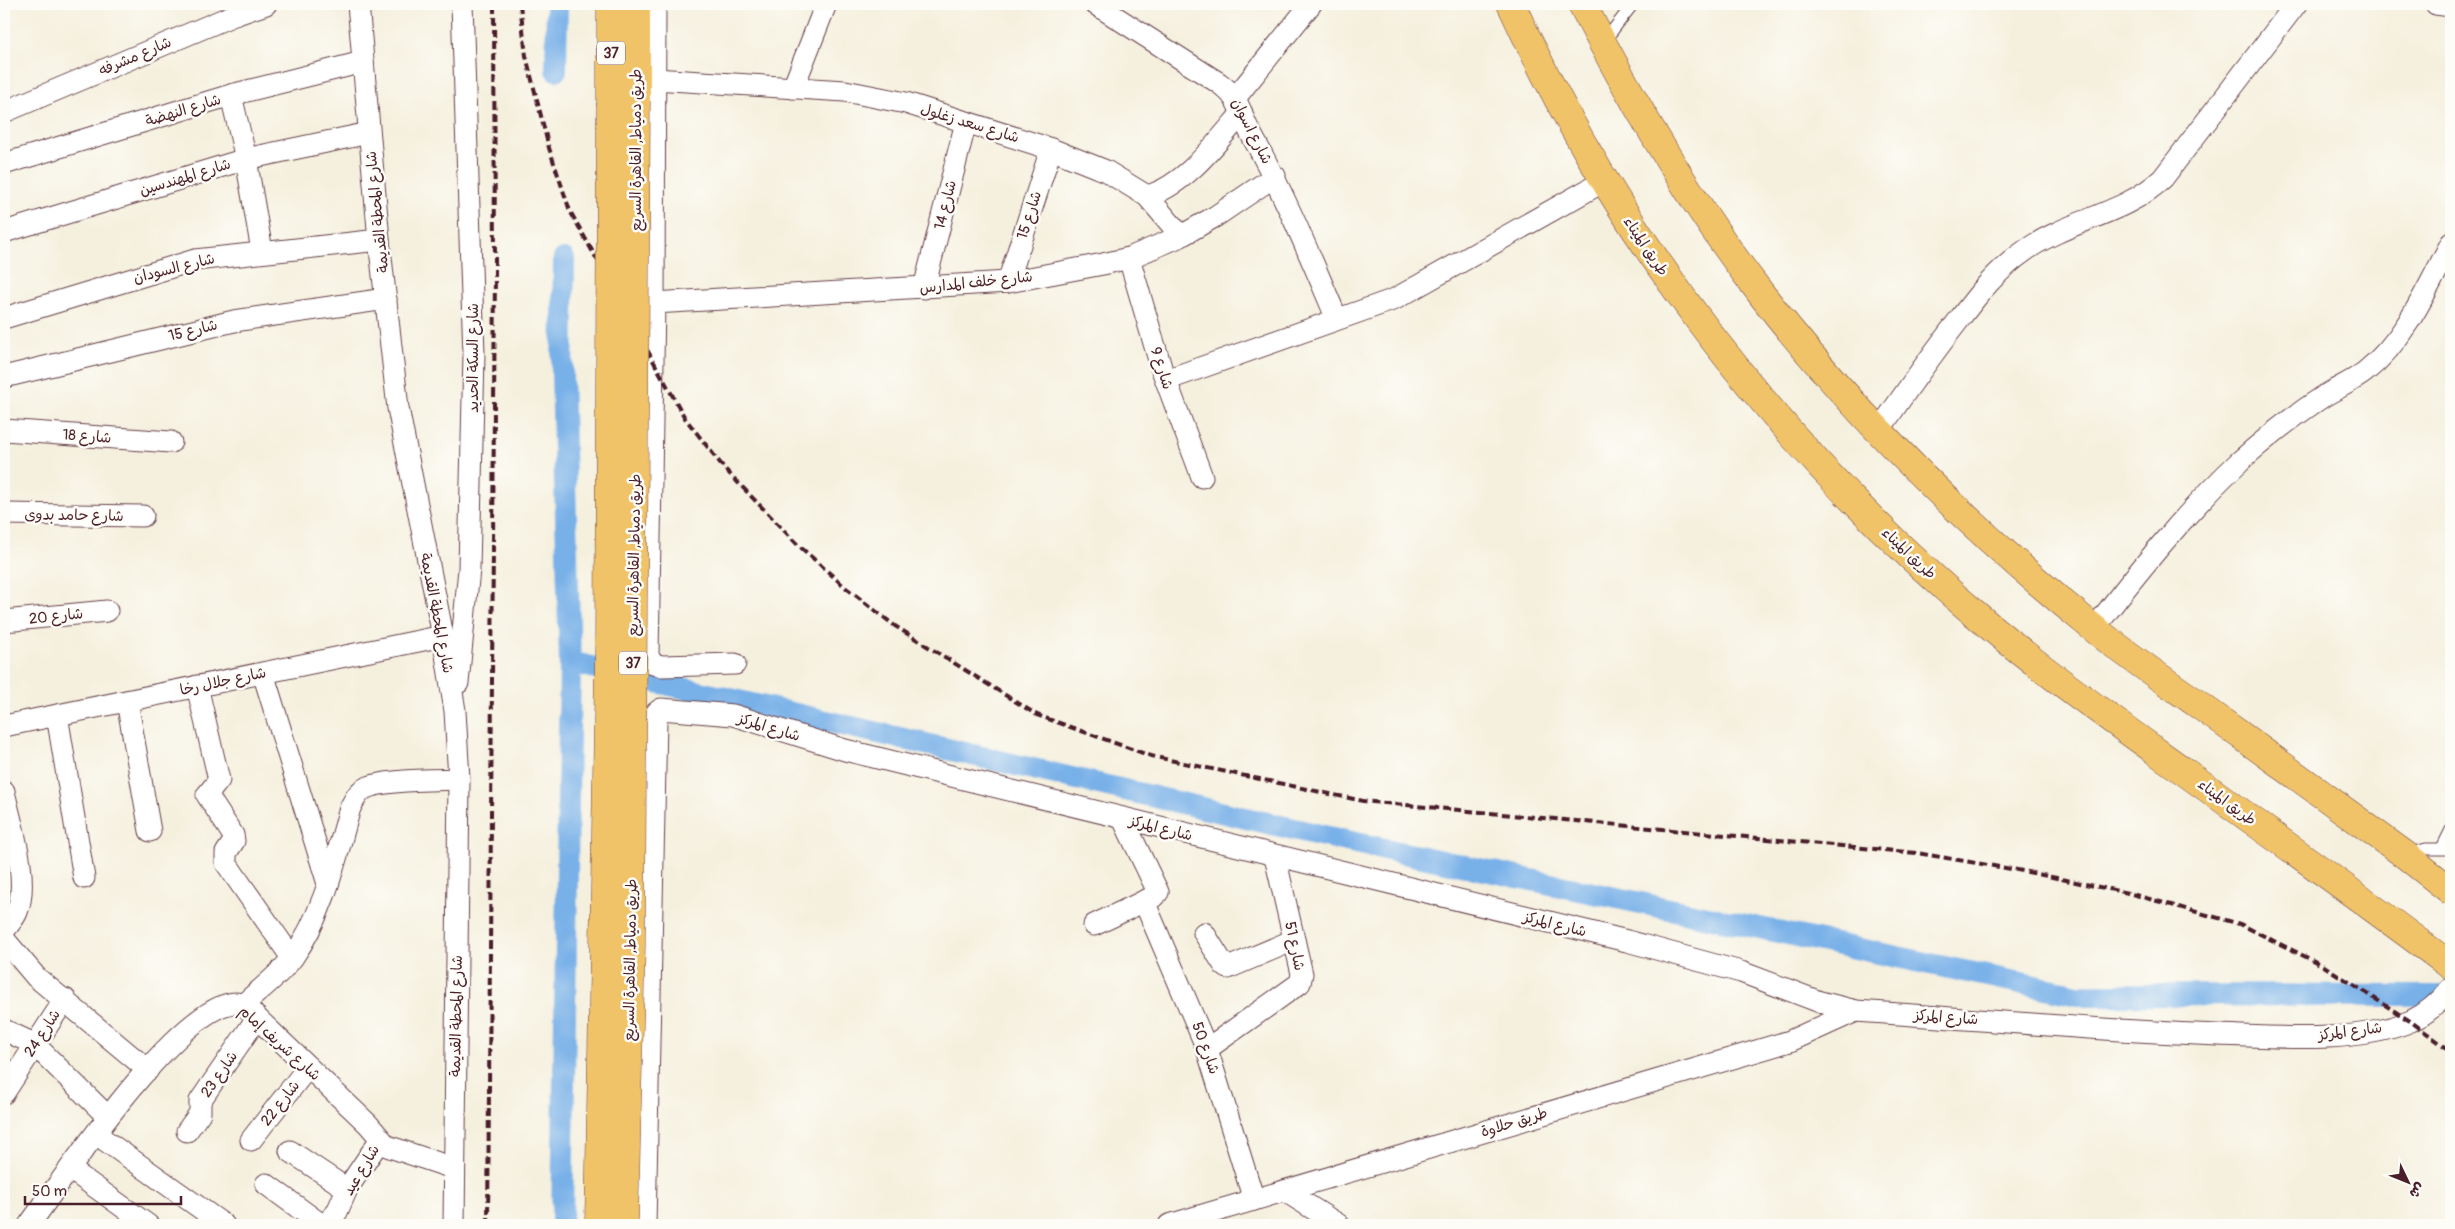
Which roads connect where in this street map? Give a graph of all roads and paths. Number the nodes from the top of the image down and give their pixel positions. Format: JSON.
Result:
{"nodes":[{"id":1,"x":266,"y":4,"type":"edge"},
{"id":2,"x":358,"y":4,"type":"edge"},
{"id":3,"x":462,"y":4,"type":"edge"},
{"id":4,"x":611,"y":4,"type":"edge"},
{"id":5,"x":636,"y":4,"type":"edge"},
{"id":6,"x":655,"y":4,"type":"edge"},
{"id":7,"x":826,"y":4,"type":"edge"},
{"id":8,"x":1096,"y":4,"type":"edge"},
{"id":9,"x":1311,"y":4,"type":"edge"},
{"id":10,"x":1511,"y":4,"type":"edge"},
{"id":11,"x":1582,"y":4,"type":"edge"},
{"id":12,"x":1633,"y":4,"type":"edge"},
{"id":13,"x":2296,"y":4,"type":"edge"},
{"id":14,"x":2436,"y":4,"type":"edge"},
{"id":15,"x":2451,"y":6,"type":"edge"},
{"id":16,"x":1602,"y":44,"type":"junction"},
{"id":17,"x":363,"y":62,"type":"junction"},
{"id":18,"x":654,"y":79,"type":"junction"},
{"id":19,"x":793,"y":88,"type":"junction"},
{"id":20,"x":231,"y":95,"type":"junction"},
{"id":21,"x":624,"y":102,"type":"junction"},
{"id":22,"x":1239,"y":105,"type":"junction"},
{"id":23,"x":4,"y":112,"type":"edge"},
{"id":24,"x":966,"y":122,"type":"junction"},
{"id":25,"x":369,"y":133,"type":"junction"},
{"id":26,"x":1051,"y":149,"type":"junction"},
{"id":27,"x":246,"y":159,"type":"junction"},
{"id":28,"x":4,"y":164,"type":"edge"},
{"id":29,"x":1275,"y":176,"type":"junction"},
{"id":30,"x":1604,"y":181,"type":"junction"},
{"id":31,"x":1148,"y":196,"type":"junction"},
{"id":32,"x":4,"y":232,"type":"edge"},
{"id":33,"x":1181,"y":236,"type":"junction"},
{"id":34,"x":379,"y":240,"type":"junction"},
{"id":35,"x":2451,"y":243,"type":"edge"},
{"id":36,"x":262,"y":251,"type":"junction"},
{"id":37,"x":1129,"y":258,"type":"junction"},
{"id":38,"x":1008,"y":282,"type":"junction"},
{"id":39,"x":924,"y":288,"type":"junction"},
{"id":40,"x":386,"y":300,"type":"junction"},
{"id":41,"x":654,"y":303,"type":"junction"},
{"id":42,"x":4,"y":318,"type":"edge"},
{"id":43,"x":1338,"y":319,"type":"junction"},
{"id":44,"x":4,"y":377,"type":"edge"},
{"id":45,"x":1166,"y":380,"type":"junction"},
{"id":46,"x":4,"y":430,"type":"edge"},
{"id":47,"x":1878,"y":432,"type":"junction"},
{"id":48,"x":171,"y":442,"type":"dead end"},
{"id":49,"x":1202,"y":477,"type":"dead end"},
{"id":50,"x":4,"y":514,"type":"edge"},
{"id":51,"x":143,"y":516,"type":"dead end"},
{"id":52,"x":107,"y":611,"type":"dead end"},
{"id":53,"x":4,"y":621,"type":"edge"},
{"id":54,"x":2094,"y":629,"type":"junction"},
{"id":55,"x":443,"y":636,"type":"junction"},
{"id":56,"x":734,"y":664,"type":"dead end"},
{"id":57,"x":263,"y":673,"type":"junction"},
{"id":58,"x":197,"y":686,"type":"junction"},
{"id":59,"x":127,"y":701,"type":"junction"},
{"id":60,"x":455,"y":711,"type":"junction"},
{"id":61,"x":57,"y":715,"type":"junction"},
{"id":62,"x":4,"y":726,"type":"edge"},
{"id":63,"x":459,"y":779,"type":"junction"},
{"id":64,"x":4,"y":792,"type":"edge"},
{"id":65,"x":1123,"y":819,"type":"junction"},
{"id":66,"x":2451,"y":830,"type":"edge"},
{"id":67,"x":150,"y":831,"type":"dead end"},
{"id":68,"x":2447,"y":849,"type":"edge"},
{"id":69,"x":2404,"y":854,"type":"junction"},
{"id":70,"x":1275,"y":857,"type":"junction"},
{"id":71,"x":84,"y":878,"type":"dead end"},
{"id":72,"x":328,"y":884,"type":"junction"},
{"id":73,"x":2451,"y":892,"type":"edge"},
{"id":74,"x":1144,"y":901,"type":"junction"},
{"id":75,"x":1094,"y":925,"type":"dead end"},
{"id":76,"x":4,"y":931,"type":"edge"},
{"id":77,"x":1204,"y":932,"type":"dead end"},
{"id":78,"x":4,"y":938,"type":"edge"},
{"id":79,"x":1294,"y":940,"type":"junction"},
{"id":80,"x":292,"y":958,"type":"junction"},
{"id":81,"x":2451,"y":966,"type":"edge"},
{"id":82,"x":2451,"y":988,"type":"edge"},
{"id":83,"x":65,"y":999,"type":"junction"},
{"id":84,"x":1856,"y":1011,"type":"junction"},
{"id":85,"x":250,"y":1012,"type":"junction"},
{"id":86,"x":4,"y":1030,"type":"edge"},
{"id":87,"x":34,"y":1044,"type":"junction"},
{"id":88,"x":1207,"y":1049,"type":"junction"},
{"id":89,"x":308,"y":1067,"type":"junction"},
{"id":90,"x":148,"y":1070,"type":"junction"},
{"id":91,"x":4,"y":1093,"type":"edge"},
{"id":92,"x":102,"y":1126,"type":"junction"},
{"id":93,"x":187,"y":1131,"type":"dead end"},
{"id":94,"x":251,"y":1140,"type":"dead end"},
{"id":95,"x":380,"y":1140,"type":"junction"},
{"id":96,"x":290,"y":1151,"type":"dead end"},
{"id":97,"x":453,"y":1168,"type":"junction"},
{"id":98,"x":70,"y":1169,"type":"junction"},
{"id":99,"x":266,"y":1184,"type":"dead end"},
{"id":100,"x":347,"y":1189,"type":"junction"},
{"id":101,"x":1285,"y":1191,"type":"junction"},
{"id":102,"x":1254,"y":1200,"type":"junction"},
{"id":103,"x":29,"y":1225,"type":"edge"},
{"id":104,"x":148,"y":1225,"type":"edge"},
{"id":105,"x":224,"y":1225,"type":"edge"},
{"id":106,"x":324,"y":1225,"type":"edge"},
{"id":107,"x":454,"y":1225,"type":"edge"},
{"id":108,"x":599,"y":1225,"type":"edge"},
{"id":109,"x":624,"y":1225,"type":"edge"},
{"id":110,"x":645,"y":1225,"type":"edge"},
{"id":111,"x":1169,"y":1225,"type":"edge"},
{"id":112,"x":1339,"y":1225,"type":"edge"}],
"edges":[{"from":1,"to":23,"type":"street","name":"شارع مشرفه"},
{"from":2,"to":17,"type":"street","name":"شارع المحطة القديمة"},
{"from":3,"to":60,"type":"street","name":"شارع السكة الحديد"},
{"from":4,"to":21,"type":"highway","name":"طريق دمياط, القاهرة السريع","number":"37"},
{"from":5,"to":21,"type":"highway","name":"طريق دمياط, القاهرة السريع","number":"37"},
{"from":6,"to":18,"type":"street"},
{"from":7,"to":19,"type":"street"},
{"from":8,"to":22,"type":"street","name":"شارع اسوان"},
{"from":9,"to":22,"type":"street"},
{"from":10,"to":30,"type":"highway","name":"طريق الميناء"},
{"from":11,"to":16,"type":"highway"},
{"from":12,"to":16,"type":"lane"},
{"from":13,"to":47,"type":"street"},
{"from":14,"to":15,"type":"street"},
{"from":16,"to":47,"type":"highway"},
{"from":17,"to":20,"type":"street","name":"شارع النهضة"},
{"from":17,"to":25,"type":"street","name":"شارع المحطة القديمة"},
{"from":18,"to":19,"type":"street","name":"شارع سعد زغلول"},
{"from":18,"to":41,"type":"street"},
{"from":19,"to":24,"type":"street","name":"شارع سعد زغلول"},
{"from":20,"to":27,"type":"street"},
{"from":20,"to":28,"type":"street","name":"شارع النهضة"},
{"from":21,"to":108,"type":"highway","name":"طريق دمياط, القاهرة السريع","number":"37","bridge":true},
{"from":21,"to":109,"type":"highway","name":"طريق دمياط, القاهرة السريع","number":"37","bridge":true},
{"from":22,"to":29,"type":"street","name":"شارع اسوان"},
{"from":22,"to":31,"type":"street"},
{"from":24,"to":26,"type":"street","name":"شارع سعد زغلول"},
{"from":24,"to":39,"type":"street","name":"شارع 14"},
{"from":25,"to":27,"type":"street","name":"شارع المهندسين"},
{"from":25,"to":34,"type":"street","name":"شارع المحطة القديمة"},
{"from":26,"to":31,"type":"street","name":"شارع سعد زغلول"},
{"from":26,"to":38,"type":"street","name":"شارع 15"},
{"from":27,"to":32,"type":"street","name":"شارع المهندسين"},
{"from":27,"to":36,"type":"street"},
{"from":29,"to":33,"type":"street","name":"شارع خلف المدارس"},
{"from":29,"to":43,"type":"street","name":"شارع اسوان"},
{"from":30,"to":43,"type":"street"},
{"from":30,"to":81,"type":"highway","name":"طريق الميناء"},
{"from":31,"to":33,"type":"street"},
{"from":33,"to":37,"type":"street","name":"شارع خلف المدارس"},
{"from":34,"to":36,"type":"street","name":"شارع السودان"},
{"from":34,"to":40,"type":"street","name":"شارع المحطة القديمة"},
{"from":35,"to":54,"type":"street"},
{"from":36,"to":42,"type":"street","name":"شارع السودان"},
{"from":37,"to":38,"type":"street","name":"شارع خلف المدارس"},
{"from":37,"to":45,"type":"street","name":"شارع 9"},
{"from":38,"to":39,"type":"street","name":"شارع خلف المدارس"},
{"from":39,"to":41,"type":"street","name":"شارع خلف المدارس"},
{"from":40,"to":44,"type":"street","name":"شارع 15"},
{"from":40,"to":55,"type":"street","name":"شارع المحطة القديمة"},
{"from":41,"to":56,"type":"street"},
{"from":43,"to":45,"type":"street"},
{"from":45,"to":49,"type":"street","name":"شارع 9"},
{"from":46,"to":48,"type":"street","name":"شارع 18"},
{"from":47,"to":54,"type":"highway"},
{"from":50,"to":51,"type":"street","name":"شارع حامد بدوى"},
{"from":52,"to":53,"type":"street","name":"شارع 20"},
{"from":54,"to":69,"type":"highway"},
{"from":55,"to":57,"type":"street","name":"شارع جلال رخا"},
{"from":55,"to":60,"type":"street","name":"شارع المحطة القديمة"},
{"from":57,"to":58,"type":"street","name":"شارع جلال رخا"},
{"from":57,"to":72,"type":"street"},
{"from":58,"to":59,"type":"street","name":"شارع جلال رخا"},
{"from":58,"to":80,"type":"street"},
{"from":59,"to":61,"type":"street","name":"شارع جلال رخا"},
{"from":59,"to":67,"type":"street"},
{"from":60,"to":63,"type":"street","name":"شارع المحطة القديمة"},
{"from":61,"to":62,"type":"street","name":"شارع جلال رخا"},
{"from":61,"to":71,"type":"street"},
{"from":63,"to":72,"type":"street","name":"شارع 23"},
{"from":63,"to":97,"type":"street","name":"شارع المحطة القديمة"},
{"from":64,"to":76,"type":"street"},
{"from":65,"to":70,"type":"street","name":"شارع المركز"},
{"from":65,"to":74,"type":"street"},
{"from":65,"to":110,"type":"street","name":"شارع المركز"},
{"from":66,"to":68,"type":"lane"},
{"from":68,"to":69,"type":"lane"},
{"from":69,"to":73,"type":"highway"},
{"from":70,"to":79,"type":"street","name":"شارع 51"},
{"from":70,"to":84,"type":"street","name":"شارع المركز"},
{"from":72,"to":80,"type":"street","name":"شارع 23"},
{"from":74,"to":75,"type":"street"},
{"from":74,"to":88,"type":"street","name":"شارع 50"},
{"from":77,"to":79,"type":"street"},
{"from":78,"to":83,"type":"street"},
{"from":79,"to":88,"type":"street","name":"شارع 51"},
{"from":80,"to":85,"type":"street","name":"شارع 23"},
{"from":82,"to":84,"type":"street","name":"شارع المركز"},
{"from":83,"to":87,"type":"street","name":"شارع 24"},
{"from":83,"to":90,"type":"street"},
{"from":84,"to":101,"type":"street","name":"طريق حلاوة"},
{"from":85,"to":89,"type":"street","name":"شارع شريف إمام"},
{"from":85,"to":90,"type":"street","name":"شارع شريف إمام"},
{"from":85,"to":93,"type":"street","name":"شارع 23"},
{"from":86,"to":87,"type":"street"},
{"from":87,"to":91,"type":"street","name":"شارع 24"},
{"from":87,"to":92,"type":"street"},
{"from":88,"to":102,"type":"street","name":"شارع 50"},
{"from":89,"to":94,"type":"street","name":"شارع 22"},
{"from":89,"to":95,"type":"street","name":"شارع شريف إمام"},
{"from":90,"to":92,"type":"street","name":"شارع شريف إمام"},
{"from":92,"to":98,"type":"street","name":"شارع شريف إمام"},
{"from":92,"to":105,"type":"street"},
{"from":95,"to":97,"type":"street","name":"شارع شريف إمام"},
{"from":95,"to":100,"type":"street","name":"شارع عيد"},
{"from":96,"to":100,"type":"street"},
{"from":97,"to":107,"type":"street","name":"شارع المحطة القديمة"},
{"from":98,"to":103,"type":"street","name":"شارع شريف إمام"},
{"from":98,"to":104,"type":"street"},
{"from":99,"to":106,"type":"street"},
{"from":100,"to":106,"type":"street","name":"شارع عيد"},
{"from":101,"to":102,"type":"street","name":"طريق حلاوة"},
{"from":101,"to":112,"type":"street"},
{"from":102,"to":111,"type":"street","name":"طريق حلاوة"}]}
